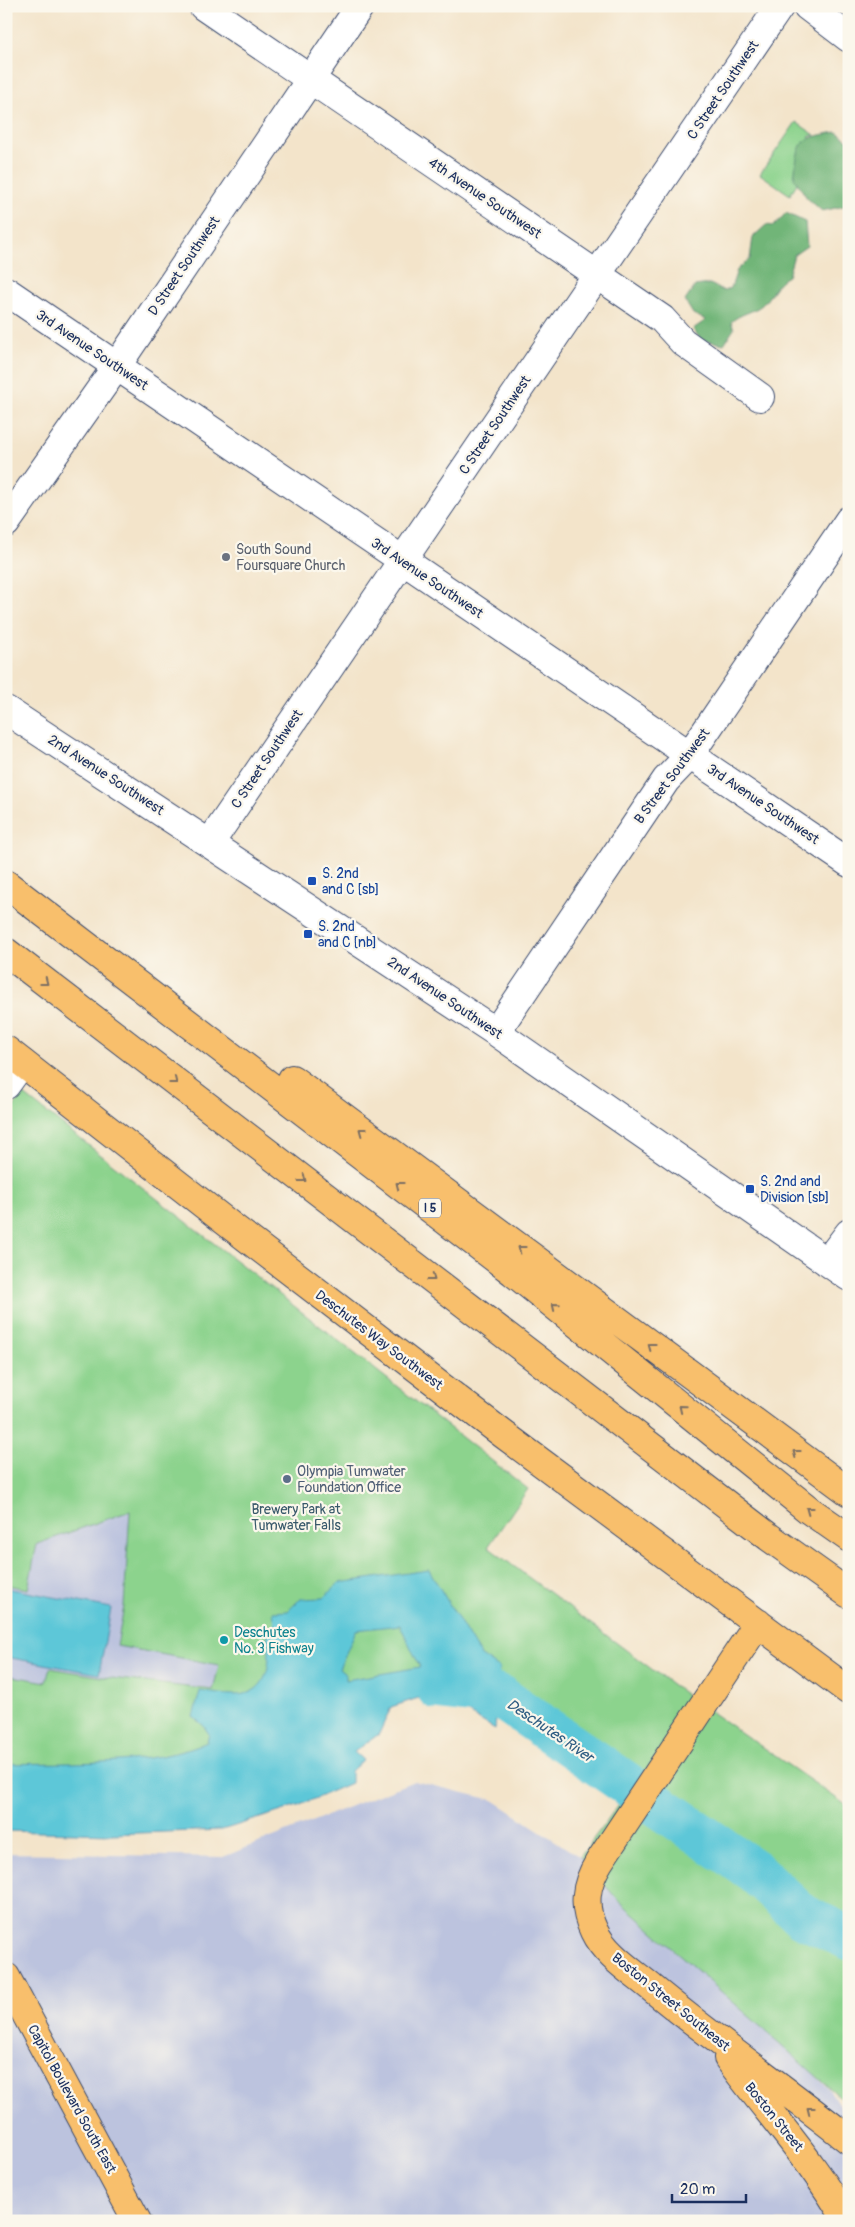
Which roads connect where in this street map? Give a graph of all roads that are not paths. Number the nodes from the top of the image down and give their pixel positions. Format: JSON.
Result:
{"nodes":[{"id":1,"x":203,"y":6,"type":"edge"},
{"id":2,"x":360,"y":6,"type":"edge"},
{"id":3,"x":780,"y":6,"type":"edge"},
{"id":4,"x":808,"y":6,"type":"edge"},
{"id":5,"x":849,"y":38,"type":"edge"},
{"id":6,"x":311,"y":79,"type":"junction"},
{"id":7,"x":597,"y":275,"type":"junction"},
{"id":8,"x":6,"y":291,"type":"edge"},
{"id":9,"x":116,"y":367,"type":"junction"},
{"id":10,"x":760,"y":397,"type":"dead end"},
{"id":11,"x":849,"y":520,"type":"edge"},
{"id":12,"x":6,"y":524,"type":"edge"},
{"id":13,"x":403,"y":561,"type":"junction"},
{"id":14,"x":6,"y":710,"type":"edge"},
{"id":15,"x":689,"y":756,"type":"junction"},
{"id":16,"x":210,"y":843,"type":"junction"},
{"id":17,"x":849,"y":862,"type":"edge"},
{"id":18,"x":12,"y":889,"type":"edge"},
{"id":19,"x":6,"y":952,"type":"edge"},
{"id":20,"x":496,"y":1032,"type":"junction"},
{"id":21,"x":14,"y":1057,"type":"edge"},
{"id":22,"x":6,"y":1085,"type":"edge"},
{"id":23,"x":849,"y":1234,"type":"edge"},
{"id":24,"x":838,"y":1269,"type":"edge"},
{"id":25,"x":849,"y":1492,"type":"edge"},
{"id":26,"x":849,"y":1538,"type":"edge"},
{"id":27,"x":849,"y":1594,"type":"edge"},
{"id":28,"x":758,"y":1623,"type":"junction"},
{"id":29,"x":849,"y":1691,"type":"edge"},
{"id":30,"x":6,"y":1977,"type":"edge"},
{"id":31,"x":715,"y":2040,"type":"junction"},
{"id":32,"x":849,"y":2140,"type":"edge"},
{"id":33,"x":137,"y":2221,"type":"edge"},
{"id":34,"x":847,"y":2221,"type":"edge"}],
"edges":[{"from":1,"to":6,"type":"street","name":"4th Avenue Southwest"},
{"from":2,"to":6,"type":"street","name":"D Street Southwest"},
{"from":3,"to":7,"type":"street","name":"C Street Southwest"},
{"from":4,"to":5,"type":"street"},
{"from":6,"to":7,"type":"street","name":"4th Avenue Southwest"},
{"from":6,"to":9,"type":"street","name":"D Street Southwest"},
{"from":7,"to":10,"type":"street","name":"4th Avenue Southwest"},
{"from":7,"to":13,"type":"street","name":"C Street Southwest"},
{"from":8,"to":9,"type":"street","name":"3rd Avenue Southwest"},
{"from":9,"to":12,"type":"street","name":"D Street Southwest"},
{"from":9,"to":13,"type":"street","name":"3rd Avenue Southwest"},
{"from":11,"to":15,"type":"street","name":"B Street Southwest"},
{"from":13,"to":15,"type":"street","name":"3rd Avenue Southwest"},
{"from":13,"to":16,"type":"street","name":"C Street Southwest"},
{"from":14,"to":16,"type":"street","name":"2nd Avenue Southwest"},
{"from":15,"to":17,"type":"street","name":"3rd Avenue Southwest"},
{"from":15,"to":20,"type":"street","name":"B Street Southwest"},
{"from":16,"to":20,"type":"street","name":"2nd Avenue Southwest"},
{"from":25,"to":18,"type":"main road","one_way":true},
{"from":26,"to":18,"type":"main road","number":"I 5","one_way":true},
{"from":19,"to":27,"type":"main road","one_way":true},
{"from":20,"to":24,"type":"street","name":"2nd Avenue Southwest"},
{"from":21,"to":22,"type":"street"},
{"from":21,"to":28,"type":"main road","name":"Deschutes Way Southwest"},
{"from":23,"to":24,"type":"street"},
{"from":28,"to":29,"type":"main road","name":"Deschutes Way Southwest"},
{"from":28,"to":31,"type":"main road","name":"Boston Street Southeast"},
{"from":30,"to":33,"type":"main road","name":"Capitol Boulevard South East"},
{"from":32,"to":31,"type":"main road","name":"Boston Street Southeast","one_way":true},
{"from":31,"to":34,"type":"main road","name":"Boston Street"}]}
